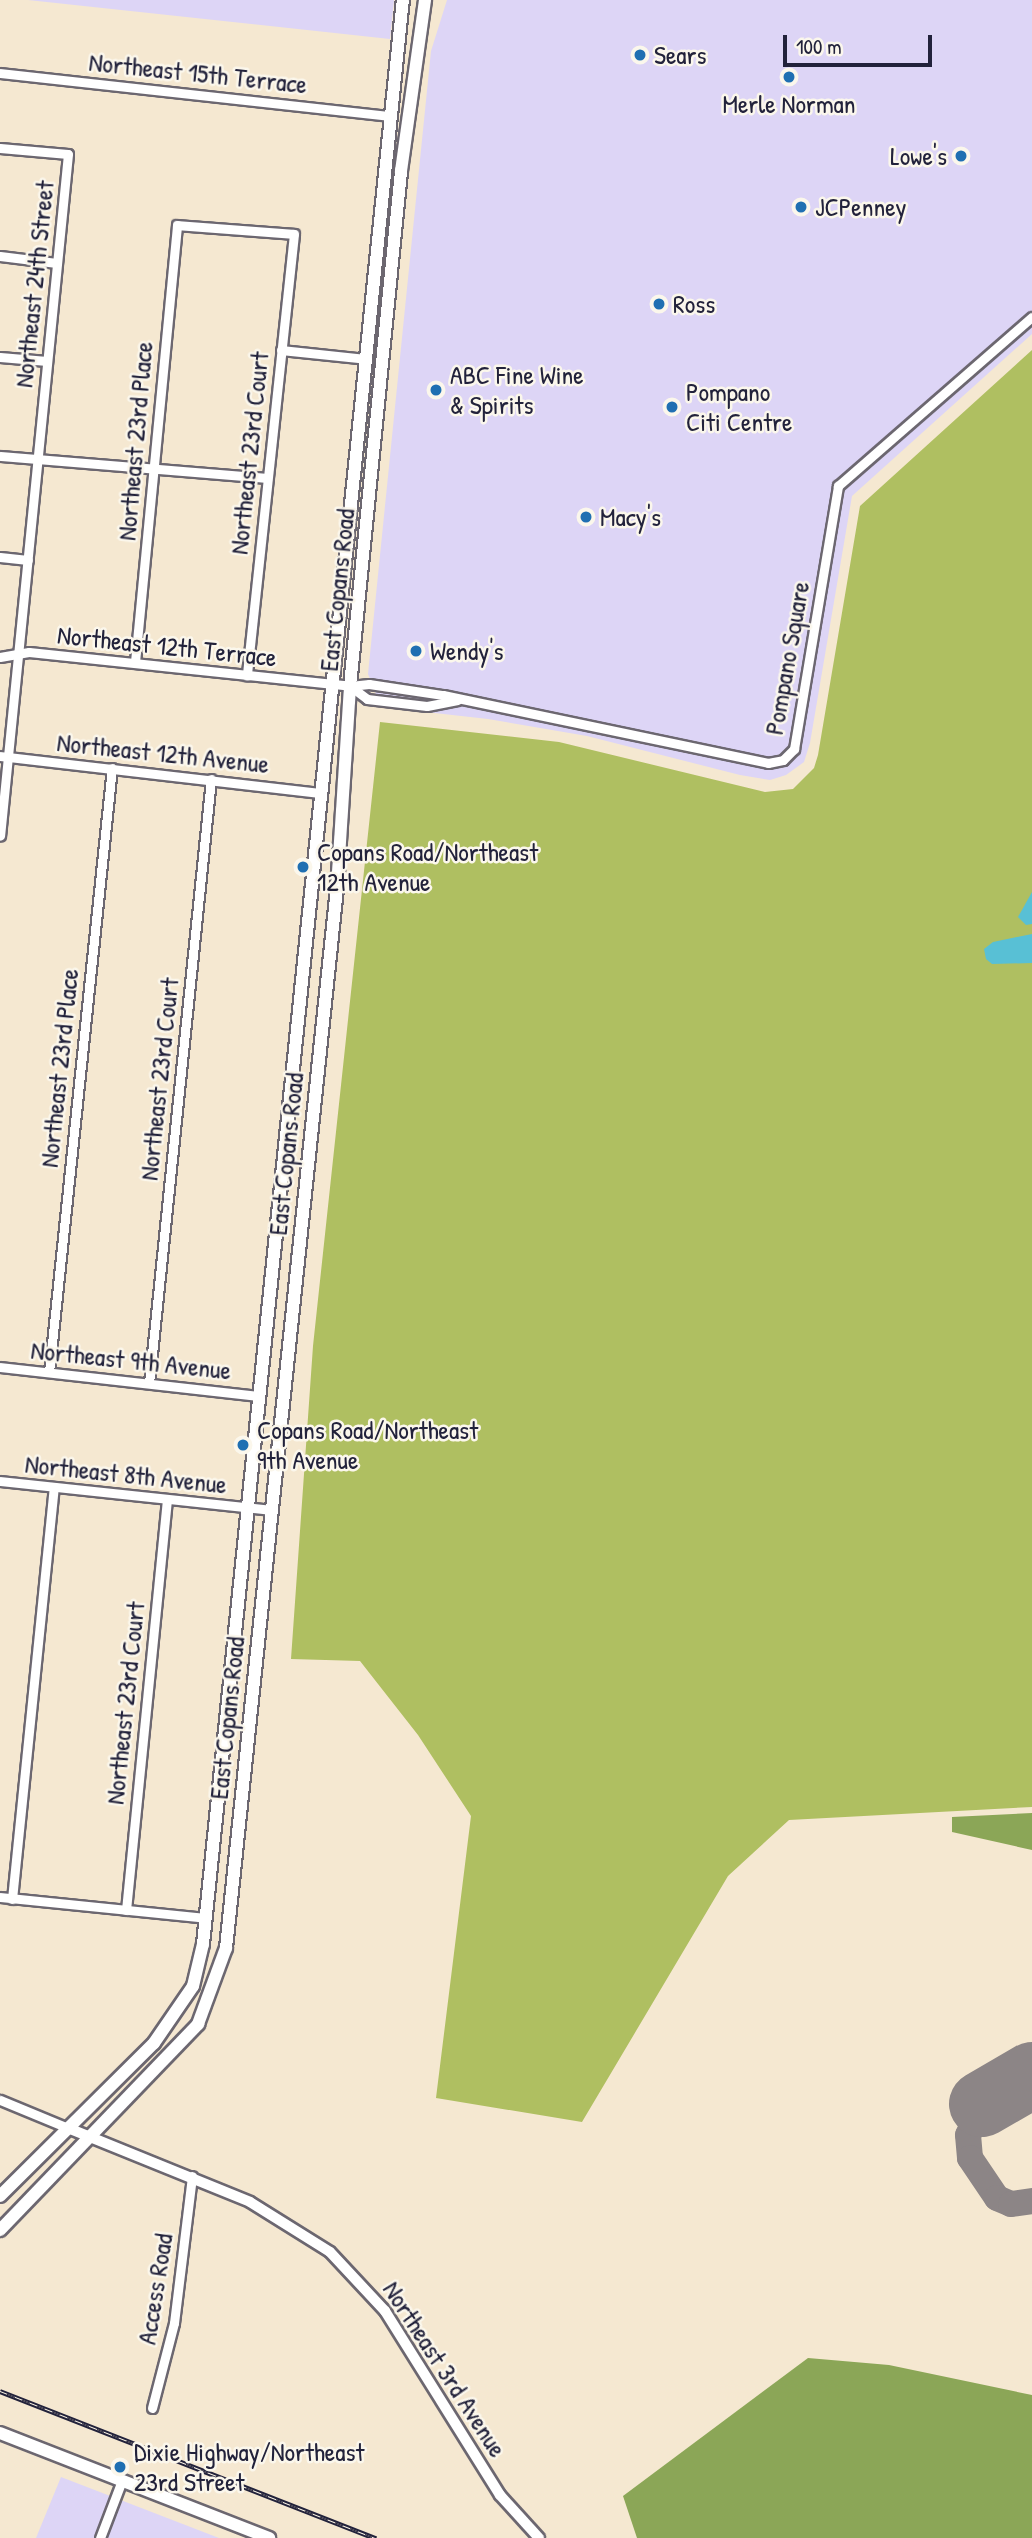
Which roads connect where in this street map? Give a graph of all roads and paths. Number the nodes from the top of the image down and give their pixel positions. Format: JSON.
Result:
{"nodes":[{"id":1,"x":403,"y":0,"type":"edge"},
{"id":2,"x":419,"y":0,"type":"edge"},
{"id":3,"x":425,"y":0,"type":"edge"},
{"id":4,"x":422,"y":14,"type":"junction"},
{"id":5,"x":0,"y":73,"type":"edge"},
{"id":6,"x":391,"y":116,"type":"junction"},
{"id":7,"x":0,"y":148,"type":"edge"},
{"id":8,"x":177,"y":225,"type":"joint"},
{"id":9,"x":0,"y":256,"type":"edge"},
{"id":10,"x":57,"y":263,"type":"junction"},
{"id":11,"x":1032,"y":317,"type":"edge"},
{"id":12,"x":369,"y":330,"type":"junction"},
{"id":13,"x":281,"y":350,"type":"junction"},
{"id":14,"x":383,"y":355,"type":"junction"},
{"id":15,"x":0,"y":356,"type":"edge"},
{"id":16,"x":366,"y":359,"type":"junction"},
{"id":17,"x":47,"y":361,"type":"junction"},
{"id":18,"x":380,"y":384,"type":"junction"},
{"id":19,"x":0,"y":456,"type":"edge"},
{"id":20,"x":38,"y":459,"type":"junction"},
{"id":21,"x":154,"y":468,"type":"junction"},
{"id":22,"x":266,"y":478,"type":"junction"},
{"id":23,"x":0,"y":557,"type":"edge"},
{"id":24,"x":28,"y":560,"type":"junction"},
{"id":25,"x":18,"y":653,"type":"junction"},
{"id":26,"x":0,"y":657,"type":"edge"},
{"id":27,"x":135,"y":662,"type":"junction"},
{"id":28,"x":247,"y":676,"type":"junction"},
{"id":29,"x":331,"y":684,"type":"junction"},
{"id":30,"x":350,"y":686,"type":"junction"},
{"id":31,"x":458,"y":700,"type":"junction"},
{"id":32,"x":4,"y":757,"type":"edge"},
{"id":33,"x":111,"y":768,"type":"junction"},
{"id":34,"x":211,"y":779,"type":"junction"},
{"id":35,"x":322,"y":793,"type":"junction"},
{"id":36,"x":0,"y":836,"type":"edge"},
{"id":37,"x":0,"y":1367,"type":"edge"},
{"id":38,"x":49,"y":1372,"type":"junction"},
{"id":39,"x":149,"y":1383,"type":"junction"},
{"id":40,"x":258,"y":1395,"type":"junction"},
{"id":41,"x":0,"y":1481,"type":"edge"},
{"id":42,"x":54,"y":1487,"type":"junction"},
{"id":43,"x":167,"y":1500,"type":"junction"},
{"id":44,"x":247,"y":1508,"type":"junction"},
{"id":45,"x":272,"y":1510,"type":"junction"},
{"id":46,"x":0,"y":1898,"type":"edge"},
{"id":47,"x":12,"y":1899,"type":"junction"},
{"id":48,"x":126,"y":1910,"type":"junction"},
{"id":49,"x":206,"y":1917,"type":"junction"},
{"id":50,"x":0,"y":2100,"type":"edge"},
{"id":51,"x":68,"y":2128,"type":"junction"},
{"id":52,"x":92,"y":2137,"type":"junction"},
{"id":53,"x":192,"y":2176,"type":"junction"},
{"id":54,"x":0,"y":2196,"type":"edge"},
{"id":55,"x":0,"y":2230,"type":"edge"},
{"id":56,"x":152,"y":2408,"type":"dead end"},
{"id":57,"x":0,"y":2432,"type":"edge"},
{"id":58,"x":121,"y":2480,"type":"junction"},
{"id":59,"x":100,"y":2538,"type":"edge"},
{"id":60,"x":269,"y":2538,"type":"edge"},
{"id":61,"x":539,"y":2538,"type":"edge"}],
"edges":[{"from":1,"to":6,"type":"main road","name":"East Copans Road"},
{"from":2,"to":4,"type":"main road"},
{"from":3,"to":4,"type":"main road","name":"East Copans Road"},
{"from":4,"to":14,"type":"main road","name":"East Copans Road"},
{"from":5,"to":6,"type":"street","name":"Northeast 15th Terrace"},
{"from":6,"to":12,"type":"main road","name":"East Copans Road"},
{"from":7,"to":10,"type":"street","name":"Northeast 24th Street"},
{"from":8,"to":13,"type":"street","name":"Northeast 23rd Court"},
{"from":8,"to":21,"type":"street","name":"Northeast 23rd Place"},
{"from":9,"to":10,"type":"street"},
{"from":10,"to":17,"type":"street","name":"Northeast 24th Street"},
{"from":11,"to":31,"type":"street","name":"Pompano Square"},
{"from":12,"to":14,"type":"main road"},
{"from":12,"to":16,"type":"main road","name":"East Copans Road"},
{"from":13,"to":16,"type":"street"},
{"from":13,"to":22,"type":"street","name":"Northeast 23rd Court"},
{"from":14,"to":18,"type":"main road","name":"East Copans Road"},
{"from":15,"to":17,"type":"street"},
{"from":16,"to":18,"type":"main road"},
{"from":16,"to":29,"type":"main road","name":"East Copans Road"},
{"from":17,"to":20,"type":"street","name":"Northeast 24th Street"},
{"from":18,"to":30,"type":"main road","name":"East Copans Road"},
{"from":19,"to":20,"type":"street"},
{"from":20,"to":21,"type":"street"},
{"from":20,"to":24,"type":"street","name":"Northeast 24th Street"},
{"from":21,"to":22,"type":"street"},
{"from":21,"to":27,"type":"street","name":"Northeast 23rd Place"},
{"from":22,"to":28,"type":"street","name":"Northeast 23rd Court"},
{"from":23,"to":24,"type":"street"},
{"from":24,"to":25,"type":"street","name":"Northeast 24th Street"},
{"from":25,"to":26,"type":"street","name":"Northeast 12th Terrace"},
{"from":25,"to":27,"type":"street","name":"Northeast 12th Terrace"},
{"from":25,"to":32,"type":"street","name":"Northeast 24th Street"},
{"from":27,"to":28,"type":"street","name":"Northeast 12th Terrace"},
{"from":28,"to":29,"type":"street","name":"Northeast 12th Terrace"},
{"from":29,"to":30,"type":"street","name":"Pompano Square"},
{"from":29,"to":35,"type":"main road","name":"East Copans Road"},
{"from":30,"to":31,"type":"street","name":"Pompano Square"},
{"from":30,"to":31,"type":"street","name":"Pompano Square"},
{"from":30,"to":45,"type":"main road","name":"East Copans Road"},
{"from":32,"to":33,"type":"street","name":"Northeast 12th Avenue"},
{"from":32,"to":36,"type":"street","name":"Northeast 24th Street"},
{"from":33,"to":34,"type":"street","name":"Northeast 12th Avenue"},
{"from":33,"to":38,"type":"street","name":"Northeast 23rd Place"},
{"from":34,"to":35,"type":"street","name":"Northeast 12th Avenue"},
{"from":34,"to":39,"type":"street","name":"Northeast 23rd Court"},
{"from":35,"to":40,"type":"main road","name":"East Copans Road"},
{"from":37,"to":38,"type":"street","name":"Northeast 9th Avenue"},
{"from":38,"to":39,"type":"street","name":"Northeast 9th Avenue"},
{"from":39,"to":40,"type":"street","name":"Northeast 9th Avenue"},
{"from":40,"to":44,"type":"main road","name":"East Copans Road"},
{"from":41,"to":42,"type":"street","name":"Northeast 8th Avenue"},
{"from":42,"to":43,"type":"street","name":"Northeast 8th Avenue"},
{"from":42,"to":47,"type":"street"},
{"from":43,"to":44,"type":"street","name":"Northeast 8th Avenue"},
{"from":43,"to":48,"type":"street","name":"Northeast 23rd Court"},
{"from":44,"to":45,"type":"street","name":"Northeast 8th Avenue"},
{"from":44,"to":49,"type":"main road","name":"East Copans Road"},
{"from":45,"to":52,"type":"main road","name":"East Copans Road"},
{"from":46,"to":47,"type":"street"},
{"from":47,"to":48,"type":"street"},
{"from":48,"to":49,"type":"street"},
{"from":49,"to":51,"type":"main road","name":"East Copans Road"},
{"from":50,"to":51,"type":"street"},
{"from":51,"to":52,"type":"street","name":"Northeast 3rd Avenue"},
{"from":51,"to":54,"type":"main road","name":"East Copans Road"},
{"from":52,"to":53,"type":"street","name":"Northeast 3rd Avenue"},
{"from":52,"to":55,"type":"main road","name":"East Copans Road"},
{"from":53,"to":56,"type":"street","name":"Access Road"},
{"from":53,"to":61,"type":"street","name":"Northeast 3rd Avenue"},
{"from":57,"to":58,"type":"main road"},
{"from":58,"to":59,"type":"street"},
{"from":58,"to":60,"type":"main road"}]}
